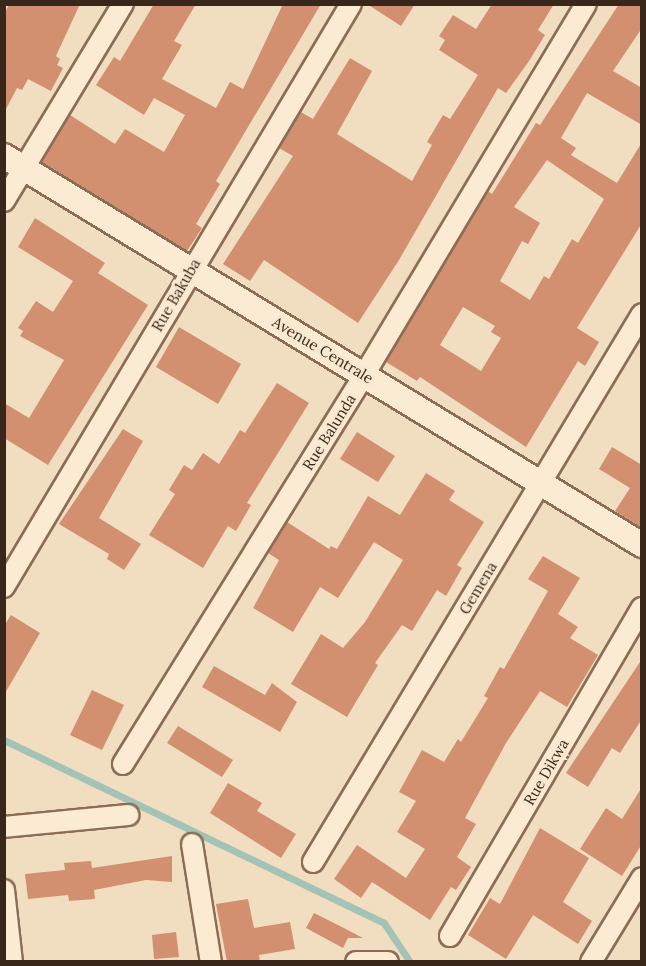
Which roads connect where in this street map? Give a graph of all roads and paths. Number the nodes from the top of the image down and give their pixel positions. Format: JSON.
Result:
{"nodes":[{"id":1,"x":123,"y":4,"type":"edge"},
{"id":2,"x":351,"y":4,"type":"edge"},
{"id":3,"x":586,"y":4,"type":"edge"},
{"id":4,"x":14,"y":162,"type":"edge"},
{"id":5,"x":4,"y":201,"type":"edge"},
{"id":6,"x":189,"y":271,"type":"junction"},
{"id":7,"x":642,"y":314,"type":"edge"},
{"id":8,"x":364,"y":375,"type":"junction"},
{"id":9,"x":542,"y":483,"type":"junction"},
{"id":10,"x":642,"y":545,"type":"edge"},
{"id":11,"x":4,"y":587,"type":"edge"},
{"id":12,"x":642,"y":608,"type":"edge"},
{"id":13,"x":123,"y":764,"type":"dead end"},
{"id":14,"x":128,"y":815,"type":"dead end"},
{"id":15,"x":4,"y":827,"type":"edge"},
{"id":16,"x":192,"y":844,"type":"dead end"},
{"id":17,"x":313,"y":862,"type":"dead end"},
{"id":18,"x":642,"y":878,"type":"edge"},
{"id":19,"x":4,"y":890,"type":"edge"},
{"id":20,"x":450,"y":936,"type":"dead end"},
{"id":21,"x":12,"y":962,"type":"edge"},
{"id":22,"x":211,"y":962,"type":"edge"},
{"id":23,"x":356,"y":962,"type":"edge"},
{"id":24,"x":388,"y":962,"type":"edge"},
{"id":25,"x":591,"y":962,"type":"edge"}],
"edges":[{"from":1,"to":4,"type":"street"},
{"from":2,"to":6,"type":"street","name":"Rue Bakuba"},
{"from":3,"to":8,"type":"street","name":"Rue Balunda"},
{"from":4,"to":5,"type":"street"},
{"from":4,"to":6,"type":"street","name":"Avenue Centrale"},
{"from":6,"to":8,"type":"street","name":"Avenue Centrale"},
{"from":6,"to":11,"type":"street","name":"Rue Bakuba"},
{"from":7,"to":9,"type":"street","name":"Gemena"},
{"from":8,"to":9,"type":"street","name":"Avenue Centrale"},
{"from":8,"to":13,"type":"street","name":"Rue Balunda"},
{"from":9,"to":10,"type":"street","name":"Avenue Centrale"},
{"from":9,"to":17,"type":"street","name":"Gemena"},
{"from":12,"to":20,"type":"street","name":"Rue Dikwa"},
{"from":14,"to":15,"type":"street"},
{"from":16,"to":22,"type":"street"},
{"from":18,"to":25,"type":"street"},
{"from":19,"to":21,"type":"street"},
{"from":23,"to":24,"type":"street"}]}
